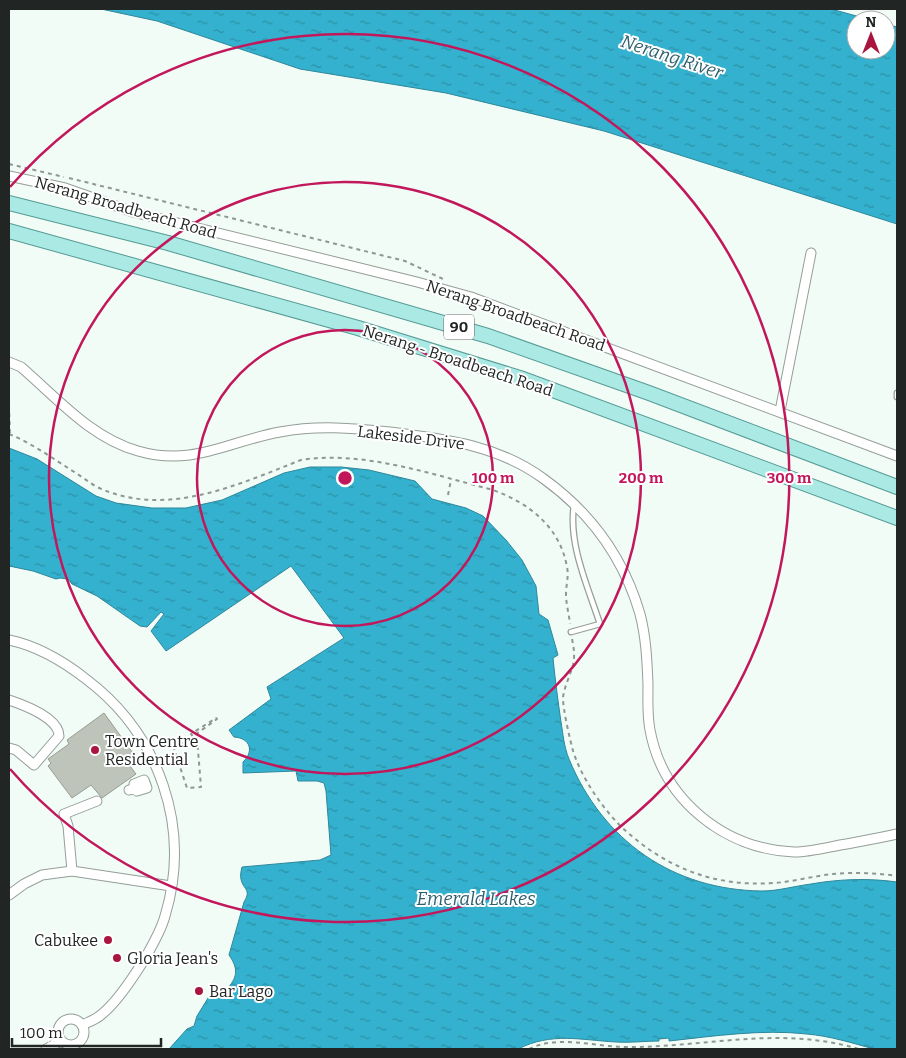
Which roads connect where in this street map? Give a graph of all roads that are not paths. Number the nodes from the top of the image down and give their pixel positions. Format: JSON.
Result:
{"nodes":[{"id":1,"x":9,"y":176,"type":"edge"},
{"id":2,"x":9,"y":203,"type":"edge"},
{"id":3,"x":9,"y":231,"type":"edge"},
{"id":4,"x":811,"y":253,"type":"dead end"},
{"id":5,"x":9,"y":362,"type":"edge"},
{"id":6,"x":780,"y":411,"type":"junction"},
{"id":7,"x":897,"y":456,"type":"edge"},
{"id":8,"x":897,"y":487,"type":"edge"},
{"id":9,"x":574,"y":504,"type":"junction"},
{"id":10,"x":897,"y":518,"type":"edge"},
{"id":11,"x":571,"y":632,"type":"road end"},
{"id":12,"x":9,"y":640,"type":"edge"},
{"id":13,"x":9,"y":700,"type":"edge"},
{"id":14,"x":9,"y":748,"type":"edge"},
{"id":15,"x":160,"y":779,"type":"junction"},
{"id":16,"x":132,"y":789,"type":"dead end"},
{"id":17,"x":97,"y":801,"type":"dead end"},
{"id":18,"x":897,"y":834,"type":"edge"},
{"id":19,"x":72,"y":871,"type":"junction"},
{"id":20,"x":171,"y":886,"type":"junction"},
{"id":21,"x":9,"y":895,"type":"edge"},
{"id":22,"x":82,"y":1025,"type":"junction"},
{"id":23,"x":61,"y":1041,"type":"junction"},
{"id":24,"x":80,"y":1046,"type":"edge"},
{"id":25,"x":46,"y":1049,"type":"edge"}],
"edges":[{"from":1,"to":6,"type":"street","name":"Nerang Broadbeach Road"},
{"from":2,"to":8,"type":"main road","name":"Nerang - Broadbeach Road","number":"90"},
{"from":3,"to":10,"type":"main road","name":"Nerang - Broadbeach Road","number":"90"},
{"from":4,"to":6,"type":"street"},
{"from":5,"to":9,"type":"street","name":"Lakeside Drive"},
{"from":6,"to":7,"type":"street","name":"Nerang Broadbeach Road"},
{"from":9,"to":11,"type":"lane"},
{"from":9,"to":18,"type":"street","name":"Lakeside Drive"},
{"from":12,"to":15,"type":"street"},
{"from":13,"to":14,"type":"street"},
{"from":15,"to":16,"type":"street"},
{"from":15,"to":20,"type":"street"},
{"from":17,"to":19,"type":"street"},
{"from":19,"to":20,"type":"street"},
{"from":19,"to":21,"type":"street"},
{"from":20,"to":22,"type":"street"},
{"from":22,"to":23,"type":"street"},
{"from":22,"to":24,"type":"street"},
{"from":23,"to":24,"type":"street"},
{"from":23,"to":25,"type":"street"}]}
